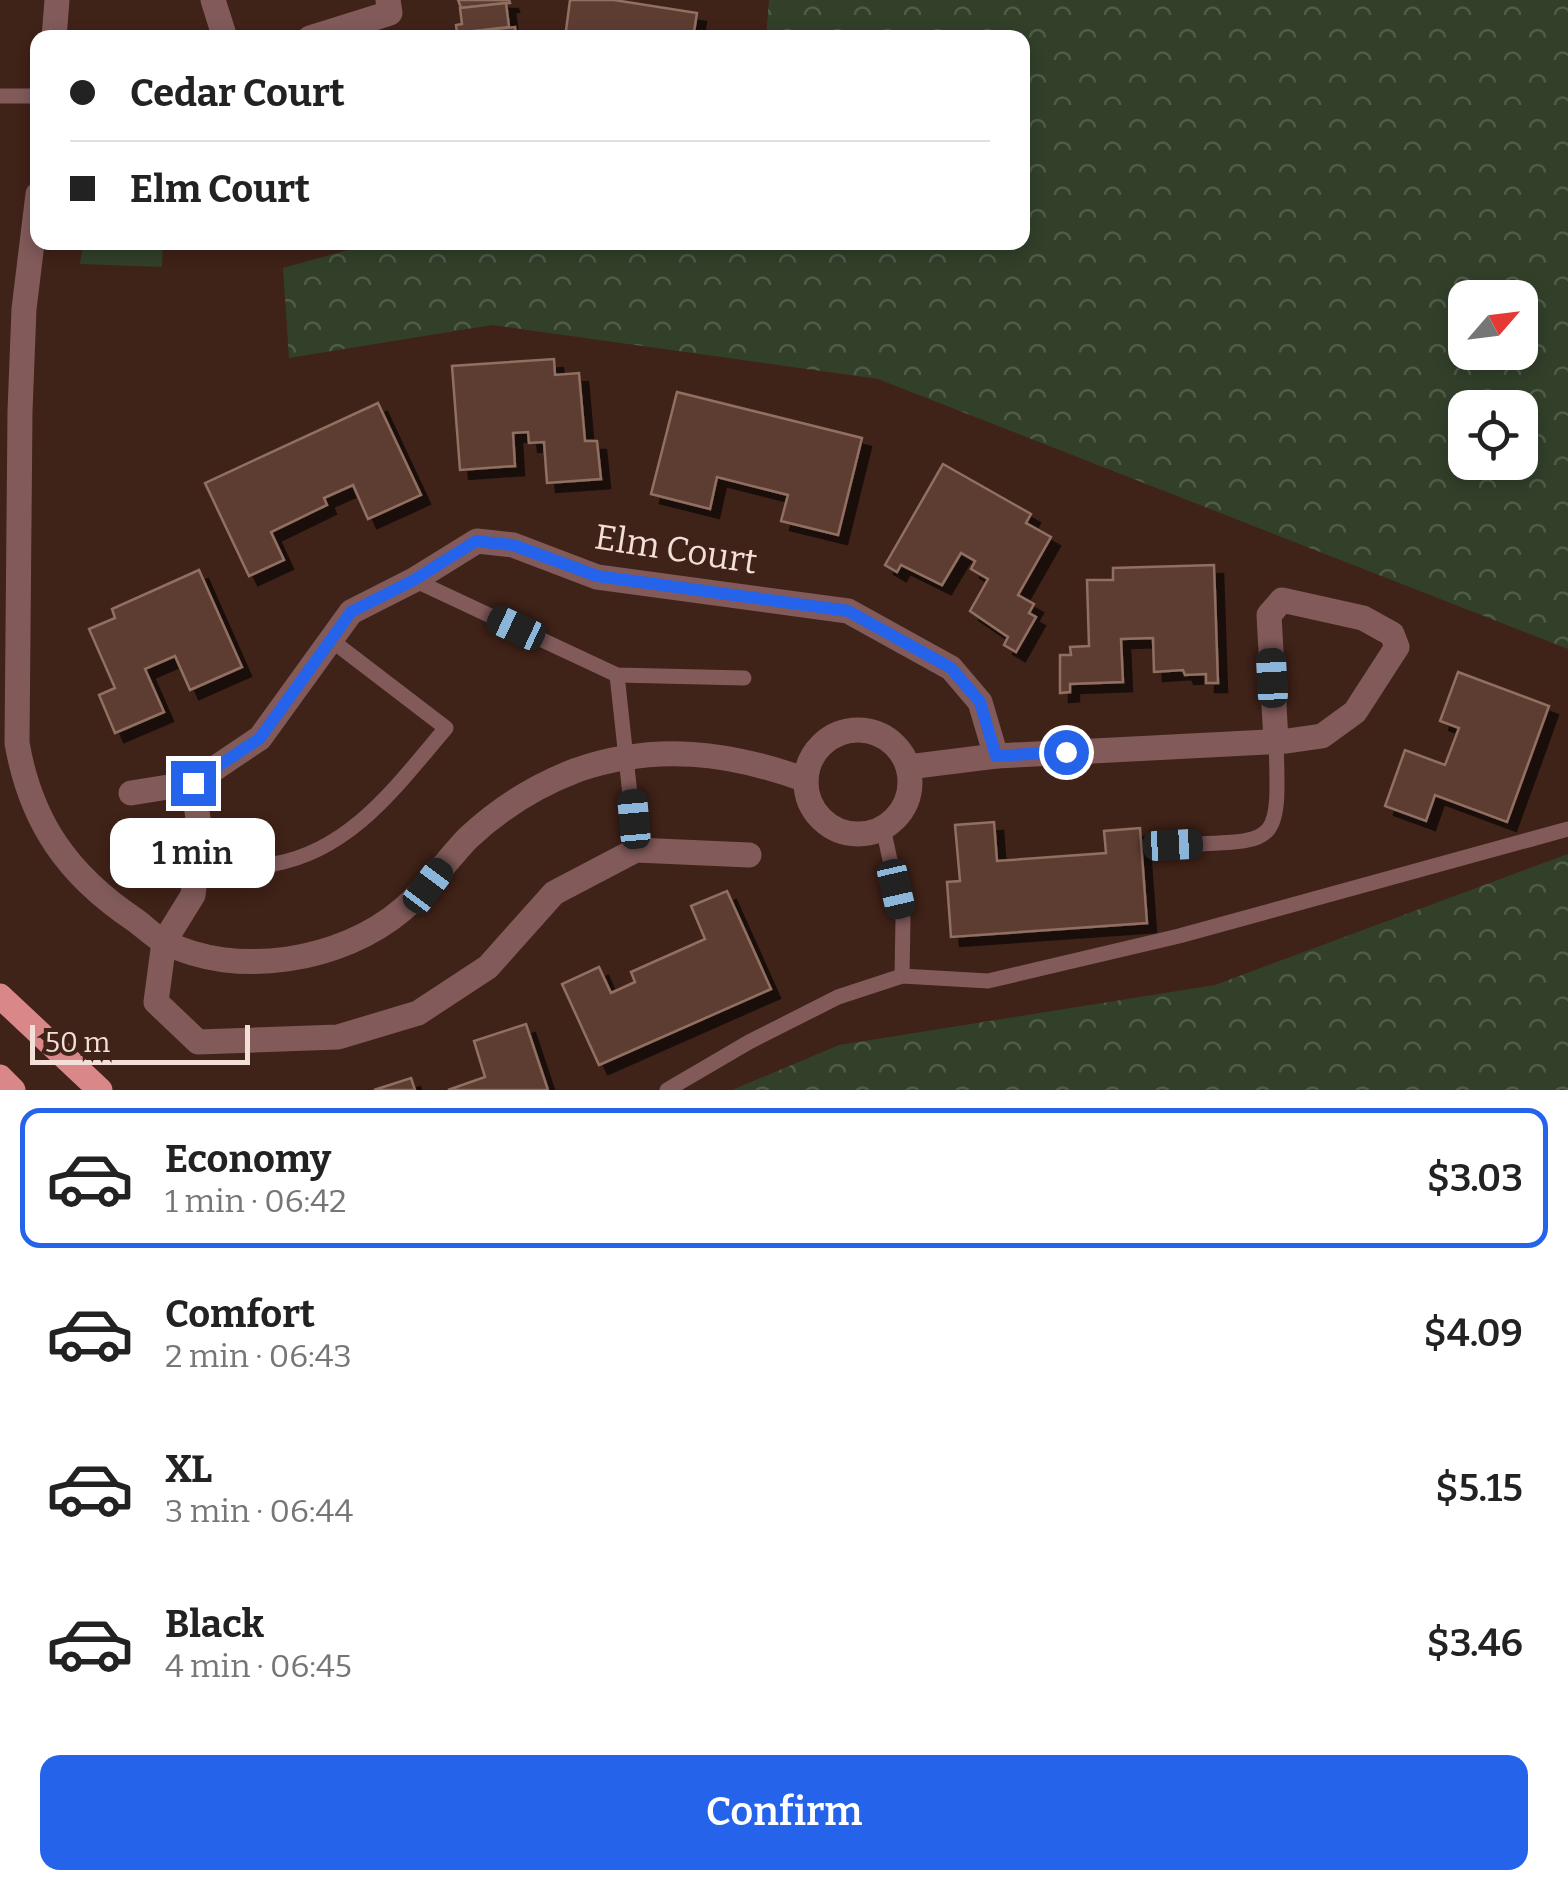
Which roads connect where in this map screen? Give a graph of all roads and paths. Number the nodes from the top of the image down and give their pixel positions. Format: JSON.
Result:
{"nodes":[{"id":1,"x":57,"y":0,"type":"edge"},
{"id":2,"x":213,"y":0,"type":"edge"},
{"id":3,"x":388,"y":0,"type":"edge"},
{"id":4,"x":55,"y":30,"type":"edge"},
{"id":5,"x":222,"y":30,"type":"edge"},
{"id":6,"x":336,"y":30,"type":"edge"},
{"id":7,"x":0,"y":96,"type":"edge"},
{"id":8,"x":30,"y":96,"type":"edge"},
{"id":9,"x":31,"y":250,"type":"edge"},
{"id":10,"x":414,"y":580,"type":"junction"},
{"id":11,"x":331,"y":640,"type":"junction"},
{"id":12,"x":8,"y":671,"type":"edge"},
{"id":13,"x":618,"y":675,"type":"junction"},
{"id":14,"x":744,"y":678,"type":"dead end"},
{"id":15,"x":1276,"y":741,"type":"junction"},
{"id":16,"x":628,"y":756,"type":"junction"},
{"id":17,"x":996,"y":756,"type":"junction"},
{"id":18,"x":908,"y":767,"type":"junction"},
{"id":19,"x":806,"y":780,"type":"junction"},
{"id":20,"x":193,"y":783,"type":"junction"},
{"id":21,"x":131,"y":793,"type":"dead end"},
{"id":22,"x":883,"y":828,"type":"junction"},
{"id":23,"x":1568,"y":828,"type":"edge"},
{"id":24,"x":1173,"y":845,"type":"dead end"},
{"id":25,"x":636,"y":850,"type":"junction"},
{"id":26,"x":749,"y":855,"type":"dead end"},
{"id":27,"x":196,"y":862,"type":"junction"},
{"id":28,"x":164,"y":942,"type":"junction"},
{"id":29,"x":902,"y":976,"type":"junction"},
{"id":30,"x":0,"y":996,"type":"edge"},
{"id":31,"x":0,"y":1078,"type":"edge"},
{"id":32,"x":13,"y":1090,"type":"edge"},
{"id":33,"x":100,"y":1090,"type":"edge"},
{"id":34,"x":667,"y":1090,"type":"edge"}],
"edges":[{"from":1,"to":4,"type":"street"},
{"from":2,"to":5,"type":"street"},
{"from":3,"to":6,"type":"street"},
{"from":7,"to":8,"type":"lane"},
{"from":9,"to":12,"type":"street"},
{"from":10,"to":11,"type":"street","name":"Elm Court"},
{"from":10,"to":13,"type":"lane"},
{"from":10,"to":17,"type":"street","name":"Elm Court"},
{"from":11,"to":20,"type":"street","name":"Elm Court"},
{"from":11,"to":27,"type":"lane"},
{"from":12,"to":28,"type":"street"},
{"from":13,"to":14,"type":"lane"},
{"from":13,"to":16,"type":"lane"},
{"from":15,"to":15,"type":"street"},
{"from":15,"to":17,"type":"street"},
{"from":15,"to":24,"type":"lane"},
{"from":16,"to":19,"type":"street"},
{"from":16,"to":25,"type":"lane"},
{"from":16,"to":28,"type":"street"},
{"from":17,"to":18,"type":"street"},
{"from":18,"to":19,"type":"street"},
{"from":18,"to":22,"type":"street"},
{"from":19,"to":22,"type":"street"},
{"from":20,"to":21,"type":"street","name":"Elm Court"},
{"from":20,"to":27,"type":"street"},
{"from":22,"to":29,"type":"lane"},
{"from":23,"to":29,"type":"lane"},
{"from":25,"to":26,"type":"street"},
{"from":25,"to":28,"type":"street"},
{"from":27,"to":28,"type":"street"},
{"from":29,"to":34,"type":"lane"},
{"from":30,"to":33,"type":"main road"},
{"from":31,"to":32,"type":"main road"}]}
